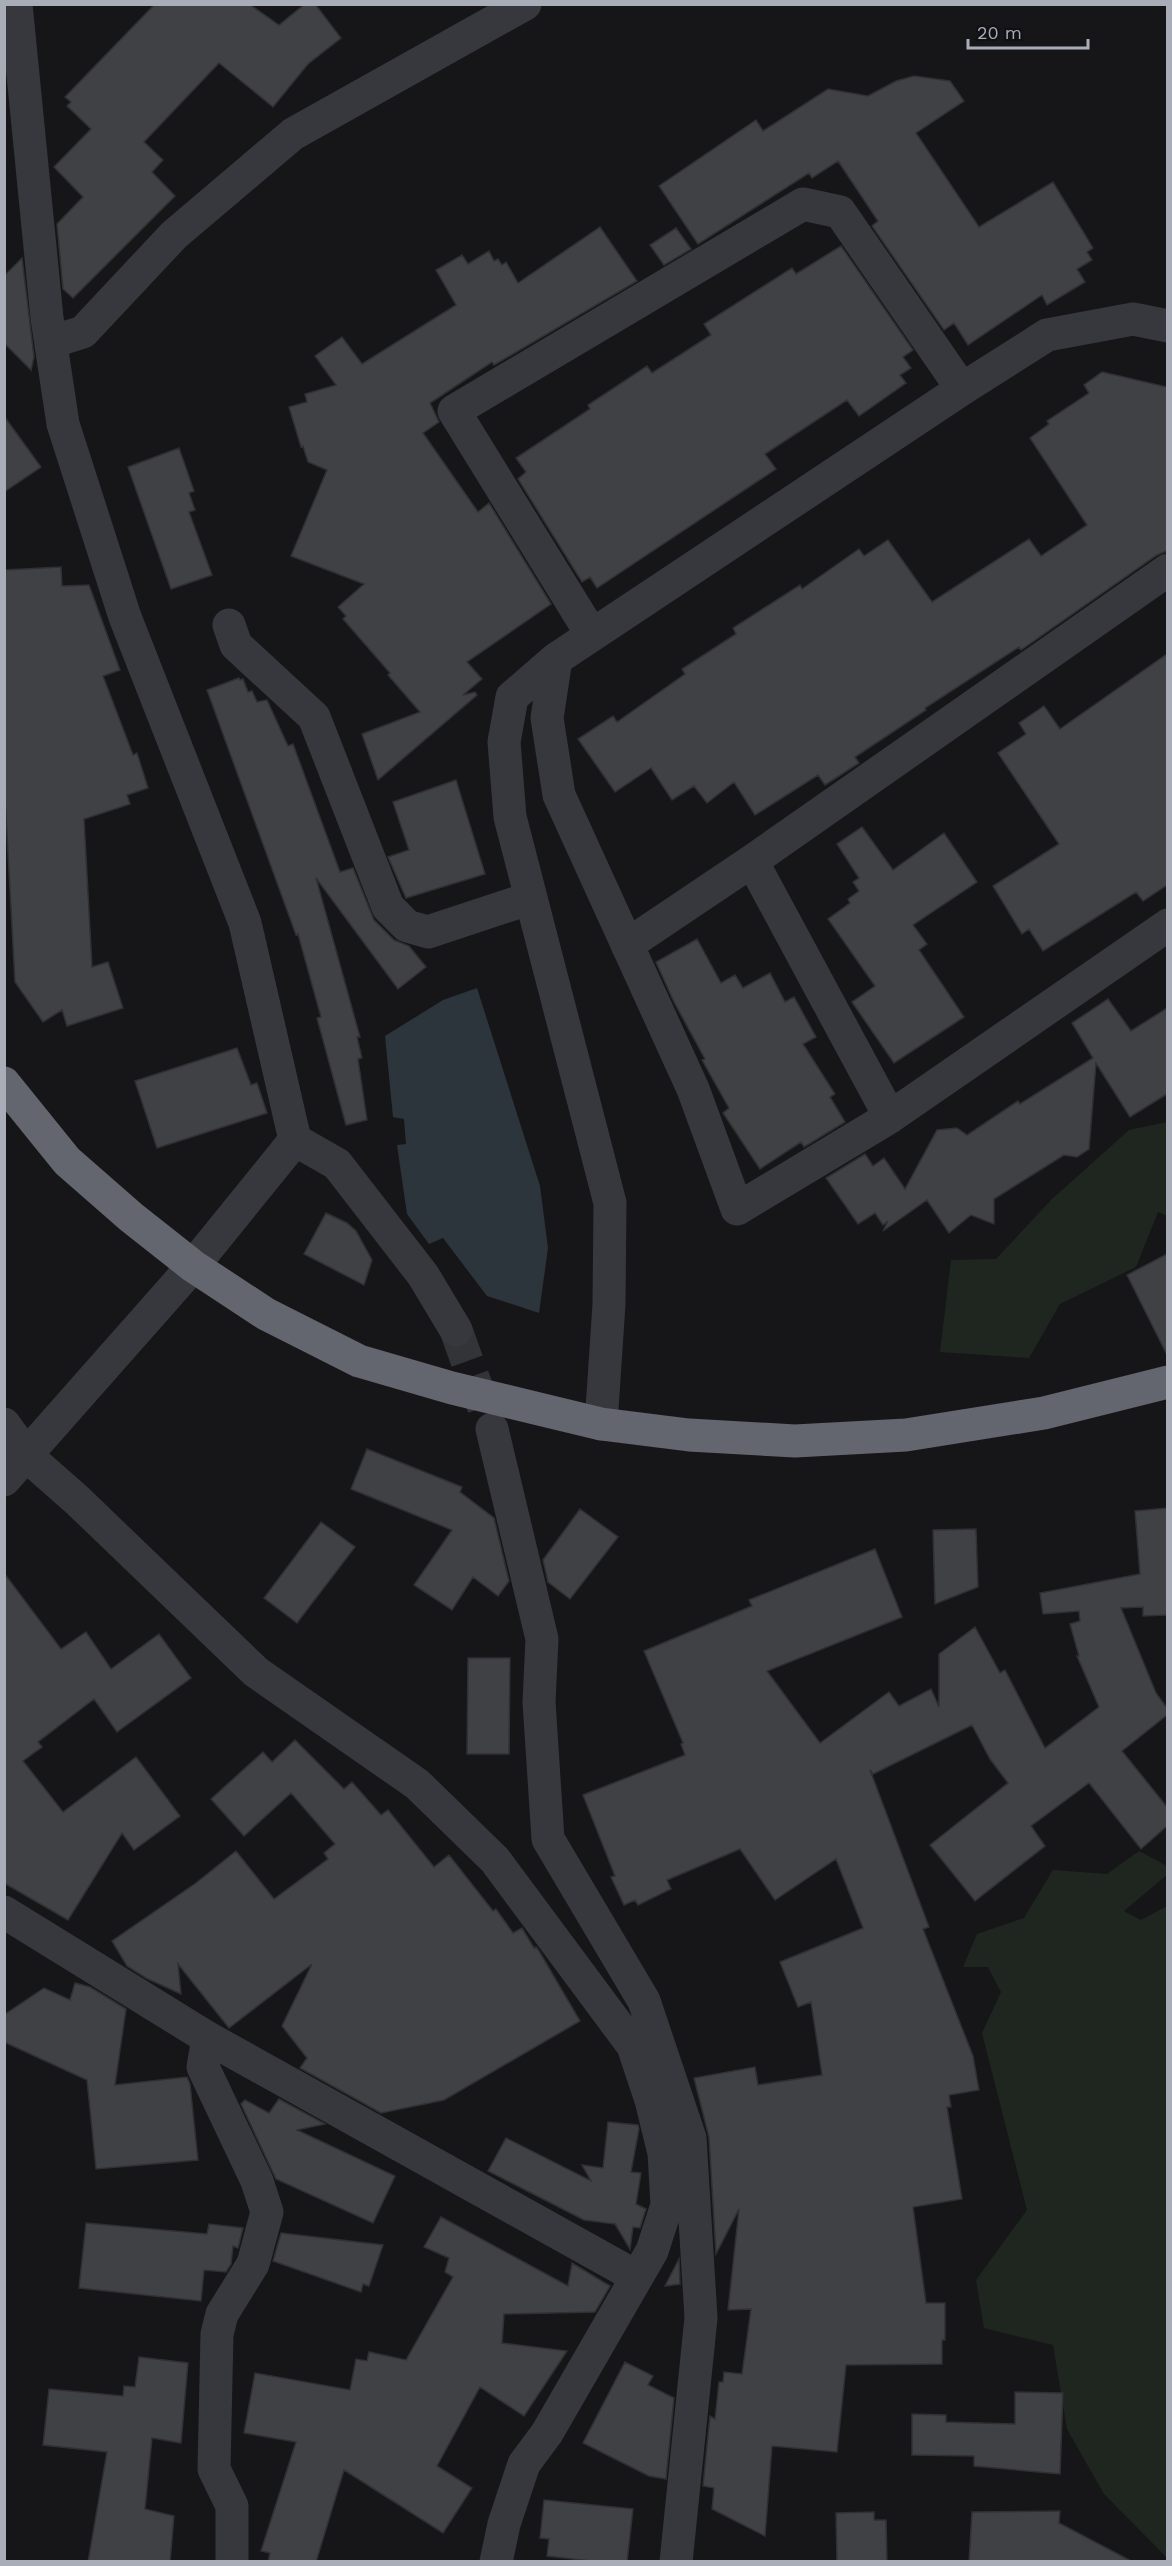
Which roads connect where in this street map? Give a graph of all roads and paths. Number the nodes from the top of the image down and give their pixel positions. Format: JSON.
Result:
{"nodes":[{"id":1,"x":16,"y":4,"type":"edge"},
{"id":2,"x":525,"y":4,"type":"edge"},
{"id":3,"x":1167,"y":326,"type":"edge"},
{"id":4,"x":51,"y":342,"type":"junction"},
{"id":5,"x":962,"y":389,"type":"junction"},
{"id":6,"x":1167,"y":570,"type":"edge"},
{"id":7,"x":229,"y":625,"type":"dead end"},
{"id":8,"x":592,"y":635,"type":"junction"},
{"id":9,"x":556,"y":659,"type":"junction"},
{"id":10,"x":753,"y":861,"type":"junction"},
{"id":11,"x":531,"y":898,"type":"junction"},
{"id":12,"x":1167,"y":925,"type":"edge"},
{"id":13,"x":627,"y":945,"type":"junction"},
{"id":14,"x":4,"y":1083,"type":"edge"},
{"id":15,"x":890,"y":1117,"type":"junction"},
{"id":16,"x":295,"y":1140,"type":"junction"},
{"id":17,"x":193,"y":1266,"type":"junction"},
{"id":18,"x":456,"y":1330,"type":"tunnel mouth"},
{"id":19,"x":1167,"y":1382,"type":"edge"},
{"id":20,"x":4,"y":1424,"type":"edge"},
{"id":21,"x":601,"y":1424,"type":"junction"},
{"id":22,"x":492,"y":1429,"type":"tunnel mouth"},
{"id":23,"x":27,"y":1456,"type":"junction"},
{"id":24,"x":4,"y":1480,"type":"edge"},
{"id":25,"x":4,"y":1912,"type":"edge"},
{"id":26,"x":208,"y":2038,"type":"junction"},
{"id":27,"x":637,"y":2277,"type":"junction"},
{"id":28,"x":232,"y":2562,"type":"edge"},
{"id":29,"x":496,"y":2562,"type":"edge"},
{"id":30,"x":676,"y":2562,"type":"edge"}],
"edges":[{"from":1,"to":4,"type":"street"},
{"from":2,"to":4,"type":"street"},
{"from":3,"to":5,"type":"street"},
{"from":4,"to":16,"type":"street"},
{"from":5,"to":8,"type":"street"},
{"from":5,"to":8,"type":"street"},
{"from":6,"to":10,"type":"street"},
{"from":7,"to":11,"type":"street"},
{"from":8,"to":9,"type":"street"},
{"from":9,"to":11,"type":"street"},
{"from":9,"to":13,"type":"street"},
{"from":10,"to":13,"type":"street"},
{"from":10,"to":15,"type":"street"},
{"from":11,"to":21,"type":"street"},
{"from":12,"to":15,"type":"street"},
{"from":13,"to":15,"type":"street"},
{"from":14,"to":17,"type":"highway"},
{"from":16,"to":17,"type":"street"},
{"from":16,"to":18,"type":"street"},
{"from":17,"to":21,"type":"highway"},
{"from":17,"to":23,"type":"street"},
{"from":19,"to":21,"type":"highway"},
{"from":20,"to":23,"type":"street"},
{"from":22,"to":30,"type":"street"},
{"from":23,"to":24,"type":"street"},
{"from":23,"to":27,"type":"street"},
{"from":25,"to":26,"type":"street"},
{"from":26,"to":27,"type":"street"},
{"from":26,"to":28,"type":"street"},
{"from":27,"to":29,"type":"street"}]}
